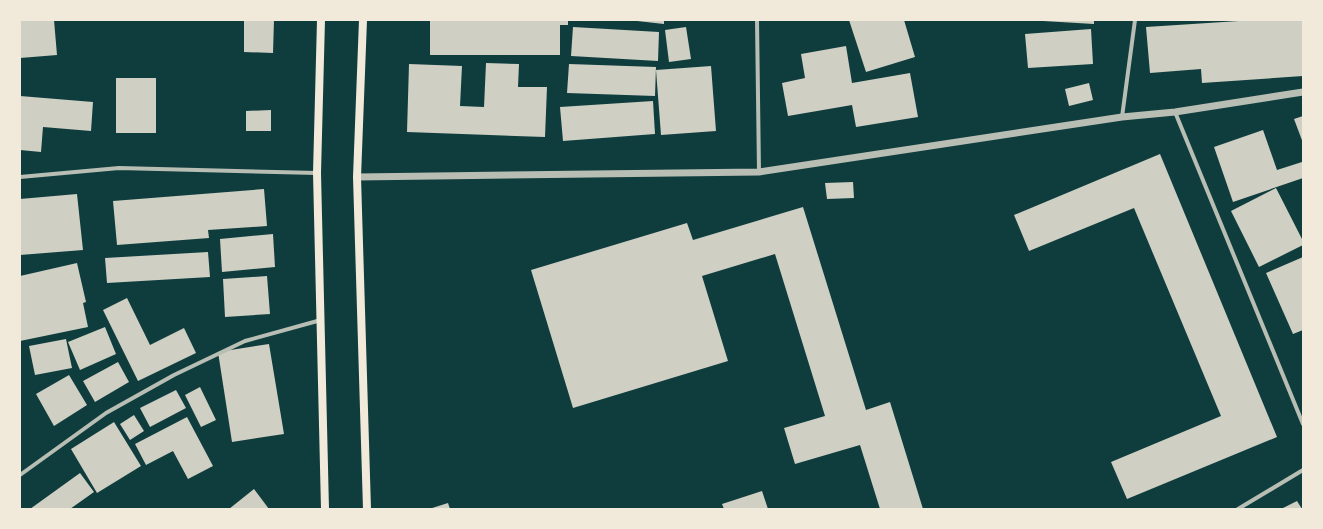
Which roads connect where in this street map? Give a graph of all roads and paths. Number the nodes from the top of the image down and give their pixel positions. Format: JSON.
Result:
{"nodes":[{"id":1,"x":321,"y":20,"type":"edge"},
{"id":2,"x":363,"y":20,"type":"edge"},
{"id":3,"x":757,"y":20,"type":"edge"},
{"id":4,"x":1135,"y":20,"type":"edge"},
{"id":5,"x":1303,"y":92,"type":"edge"},
{"id":6,"x":1175,"y":112,"type":"junction"},
{"id":7,"x":1122,"y":117,"type":"junction"},
{"id":8,"x":759,"y":172,"type":"junction"},
{"id":9,"x":317,"y":173,"type":"junction"},
{"id":10,"x":20,"y":177,"type":"edge"},
{"id":11,"x":357,"y":178,"type":"junction"},
{"id":12,"x":321,"y":320,"type":"junction"},
{"id":13,"x":1303,"y":424,"type":"edge"},
{"id":14,"x":1303,"y":470,"type":"edge"},
{"id":15,"x":20,"y":475,"type":"edge"},
{"id":16,"x":325,"y":509,"type":"edge"},
{"id":17,"x":367,"y":509,"type":"edge"},
{"id":18,"x":1238,"y":509,"type":"edge"}],
"edges":[{"from":1,"to":9,"type":"main road"},
{"from":2,"to":11,"type":"main road"},
{"from":3,"to":8,"type":"street"},
{"from":4,"to":7,"type":"street"},
{"from":5,"to":6,"type":"street"},
{"from":6,"to":7,"type":"street"},
{"from":6,"to":13,"type":"street"},
{"from":7,"to":8,"type":"street"},
{"from":8,"to":11,"type":"street"},
{"from":9,"to":10,"type":"street"},
{"from":9,"to":12,"type":"main road"},
{"from":11,"to":17,"type":"main road"},
{"from":12,"to":15,"type":"street"},
{"from":12,"to":16,"type":"main road"},
{"from":14,"to":18,"type":"street"}]}
